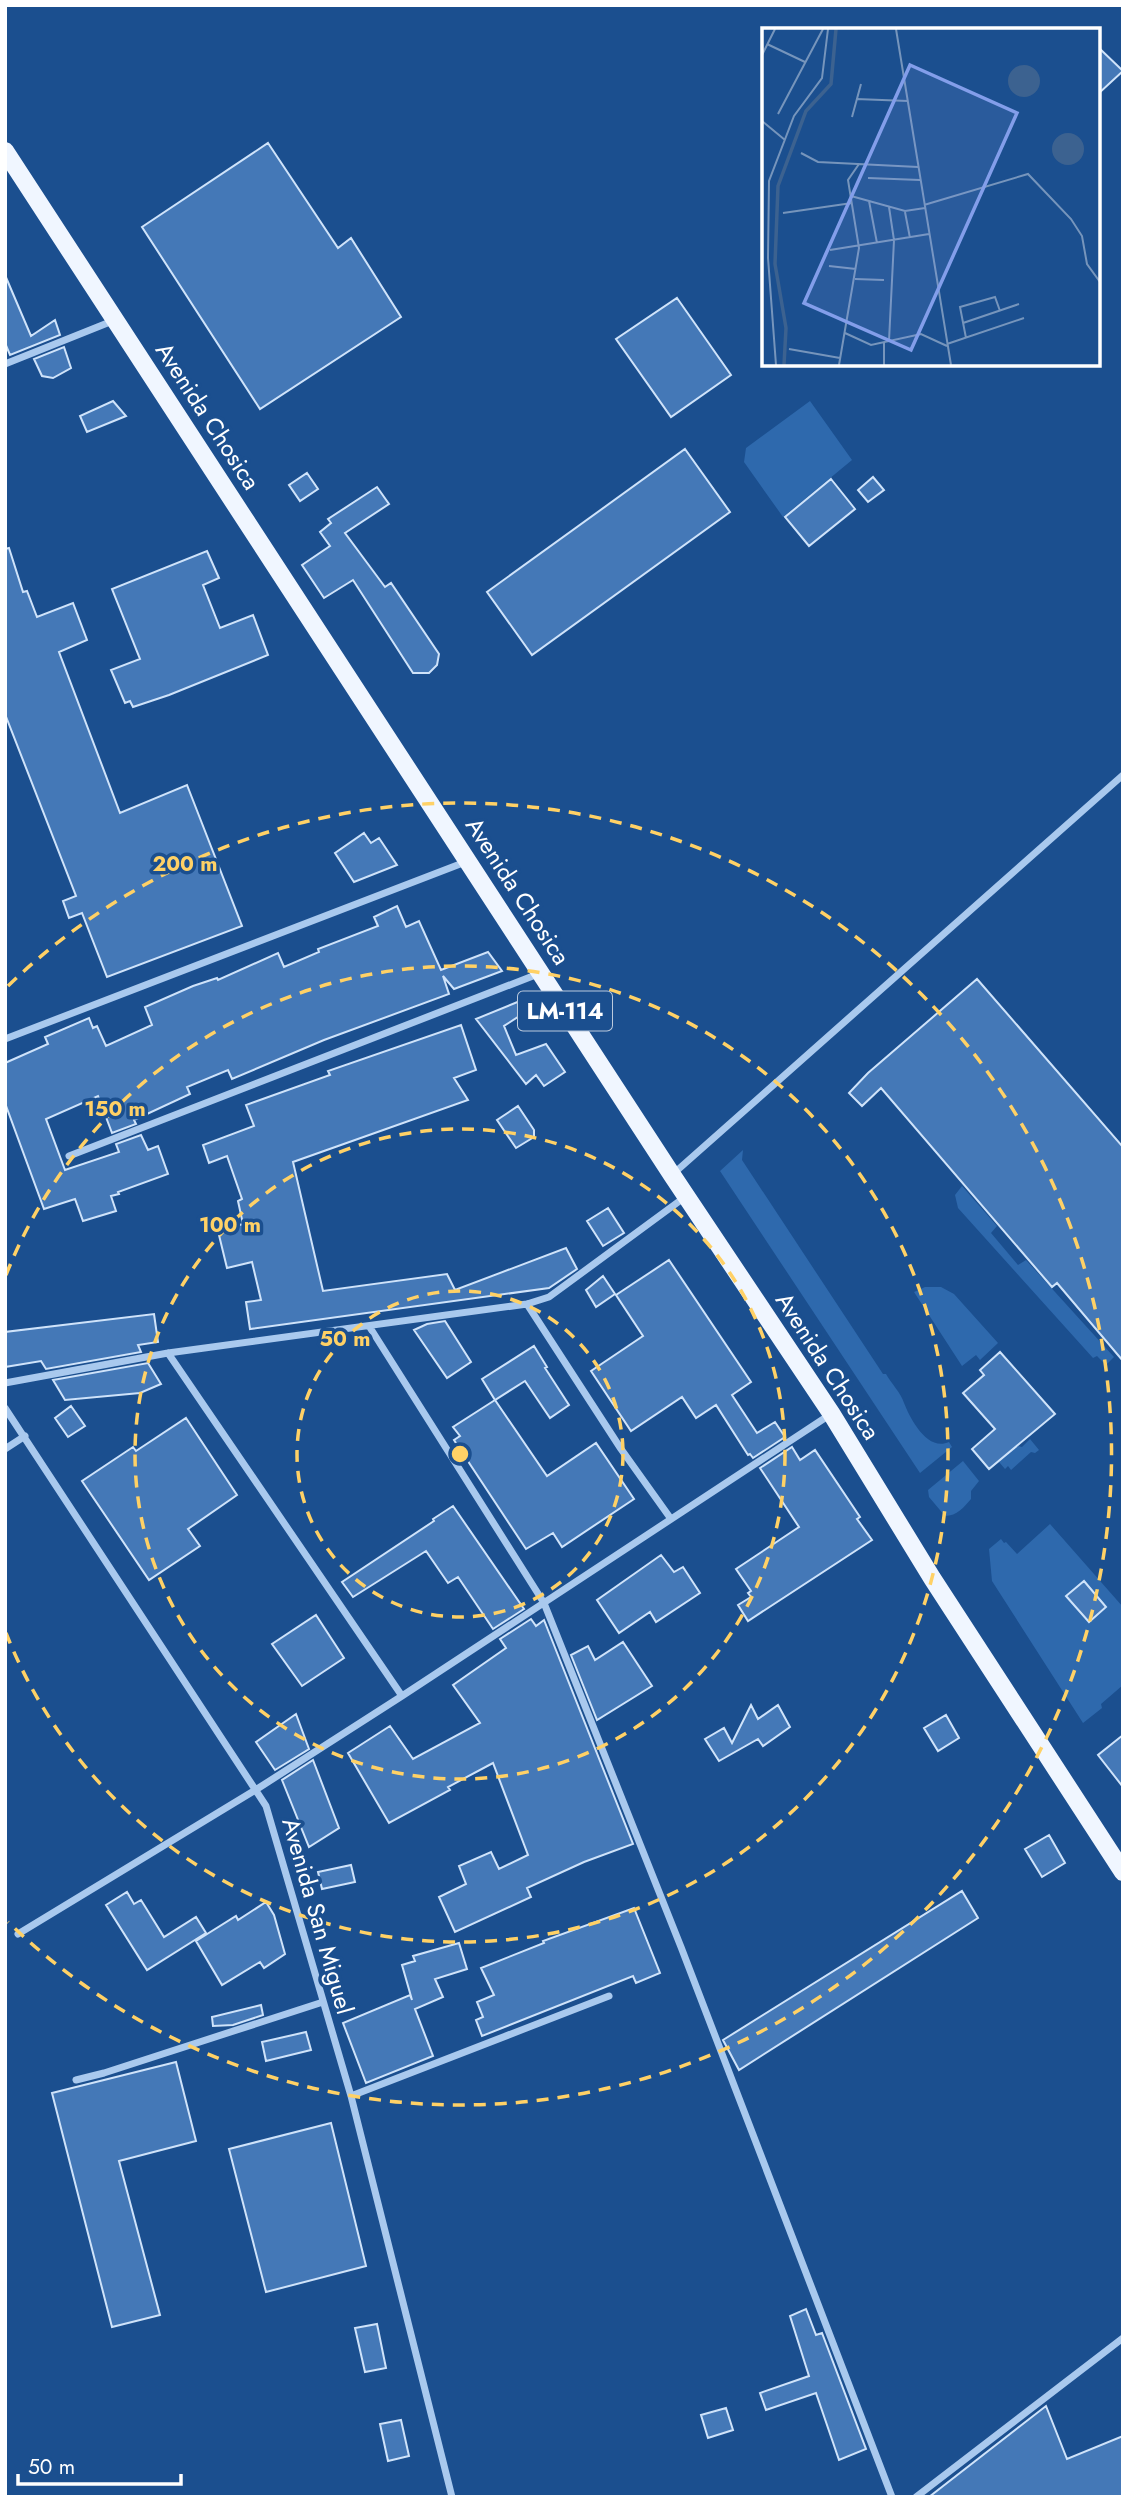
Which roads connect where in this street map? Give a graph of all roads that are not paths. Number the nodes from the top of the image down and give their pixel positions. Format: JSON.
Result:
{"nodes":[{"id":1,"x":5,"y":151,"type":"edge"},
{"id":2,"x":115,"y":320,"type":"junction"},
{"id":3,"x":5,"y":364,"type":"edge"},
{"id":4,"x":1123,"y":775,"type":"edge"},
{"id":5,"x":468,"y":861,"type":"junction"},
{"id":6,"x":541,"y":973,"type":"junction"},
{"id":7,"x":5,"y":1039,"type":"edge"},
{"id":8,"x":69,"y":1156,"type":"dead end"},
{"id":9,"x":672,"y":1175,"type":"junction"},
{"id":10,"x":686,"y":1196,"type":"junction"},
{"id":11,"x":527,"y":1304,"type":"junction"},
{"id":12,"x":369,"y":1325,"type":"junction"},
{"id":13,"x":168,"y":1353,"type":"junction"},
{"id":14,"x":5,"y":1383,"type":"edge"},
{"id":15,"x":5,"y":1408,"type":"edge"},
{"id":16,"x":831,"y":1413,"type":"junction"},
{"id":17,"x":25,"y":1436,"type":"junction"},
{"id":18,"x":5,"y":1449,"type":"edge"},
{"id":19,"x":671,"y":1519,"type":"junction"},
{"id":20,"x":544,"y":1603,"type":"junction"},
{"id":21,"x":402,"y":1696,"type":"junction"},
{"id":22,"x":257,"y":1789,"type":"junction"},
{"id":23,"x":1123,"y":1872,"type":"edge"},
{"id":24,"x":18,"y":1934,"type":"dead end"},
{"id":25,"x":609,"y":1996,"type":"dead end"},
{"id":26,"x":323,"y":2002,"type":"junction"},
{"id":27,"x":76,"y":2080,"type":"dead end"},
{"id":28,"x":351,"y":2096,"type":"junction"},
{"id":29,"x":1123,"y":2338,"type":"edge"},
{"id":30,"x":452,"y":2497,"type":"edge"},
{"id":31,"x":892,"y":2497,"type":"edge"},
{"id":32,"x":916,"y":2497,"type":"edge"}],
"edges":[{"from":1,"to":2,"type":"main road","name":"Avenida Chosica","number":"LM-114"},
{"from":2,"to":3,"type":"street"},
{"from":2,"to":5,"type":"main road","name":"Avenida Chosica","number":"LM-114"},
{"from":4,"to":9,"type":"street"},
{"from":5,"to":6,"type":"main road","name":"Avenida Chosica","number":"LM-114"},
{"from":5,"to":7,"type":"street"},
{"from":6,"to":8,"type":"street"},
{"from":6,"to":9,"type":"main road","name":"Avenida Chosica","number":"LM-114"},
{"from":9,"to":10,"type":"main road","name":"Avenida Chosica","number":"LM-114"},
{"from":10,"to":11,"type":"street"},
{"from":10,"to":16,"type":"main road","name":"Avenida Chosica","number":"LM-114"},
{"from":11,"to":12,"type":"street"},
{"from":11,"to":19,"type":"street"},
{"from":12,"to":13,"type":"street"},
{"from":12,"to":20,"type":"street"},
{"from":13,"to":14,"type":"street"},
{"from":13,"to":21,"type":"street"},
{"from":15,"to":17,"type":"street","name":"Avenida San Miguel"},
{"from":16,"to":19,"type":"street"},
{"from":16,"to":23,"type":"main road","name":"Avenida Chosica","number":"LM-114"},
{"from":17,"to":18,"type":"street"},
{"from":17,"to":22,"type":"street","name":"Avenida San Miguel"},
{"from":19,"to":20,"type":"street"},
{"from":20,"to":21,"type":"street"},
{"from":20,"to":31,"type":"street"},
{"from":21,"to":22,"type":"street"},
{"from":22,"to":24,"type":"street"},
{"from":22,"to":26,"type":"street","name":"Avenida San Miguel"},
{"from":25,"to":28,"type":"street"},
{"from":26,"to":27,"type":"street"},
{"from":26,"to":28,"type":"street","name":"Avenida San Miguel"},
{"from":28,"to":30,"type":"street","name":"Avenida San Miguel"},
{"from":29,"to":32,"type":"street"}]}
